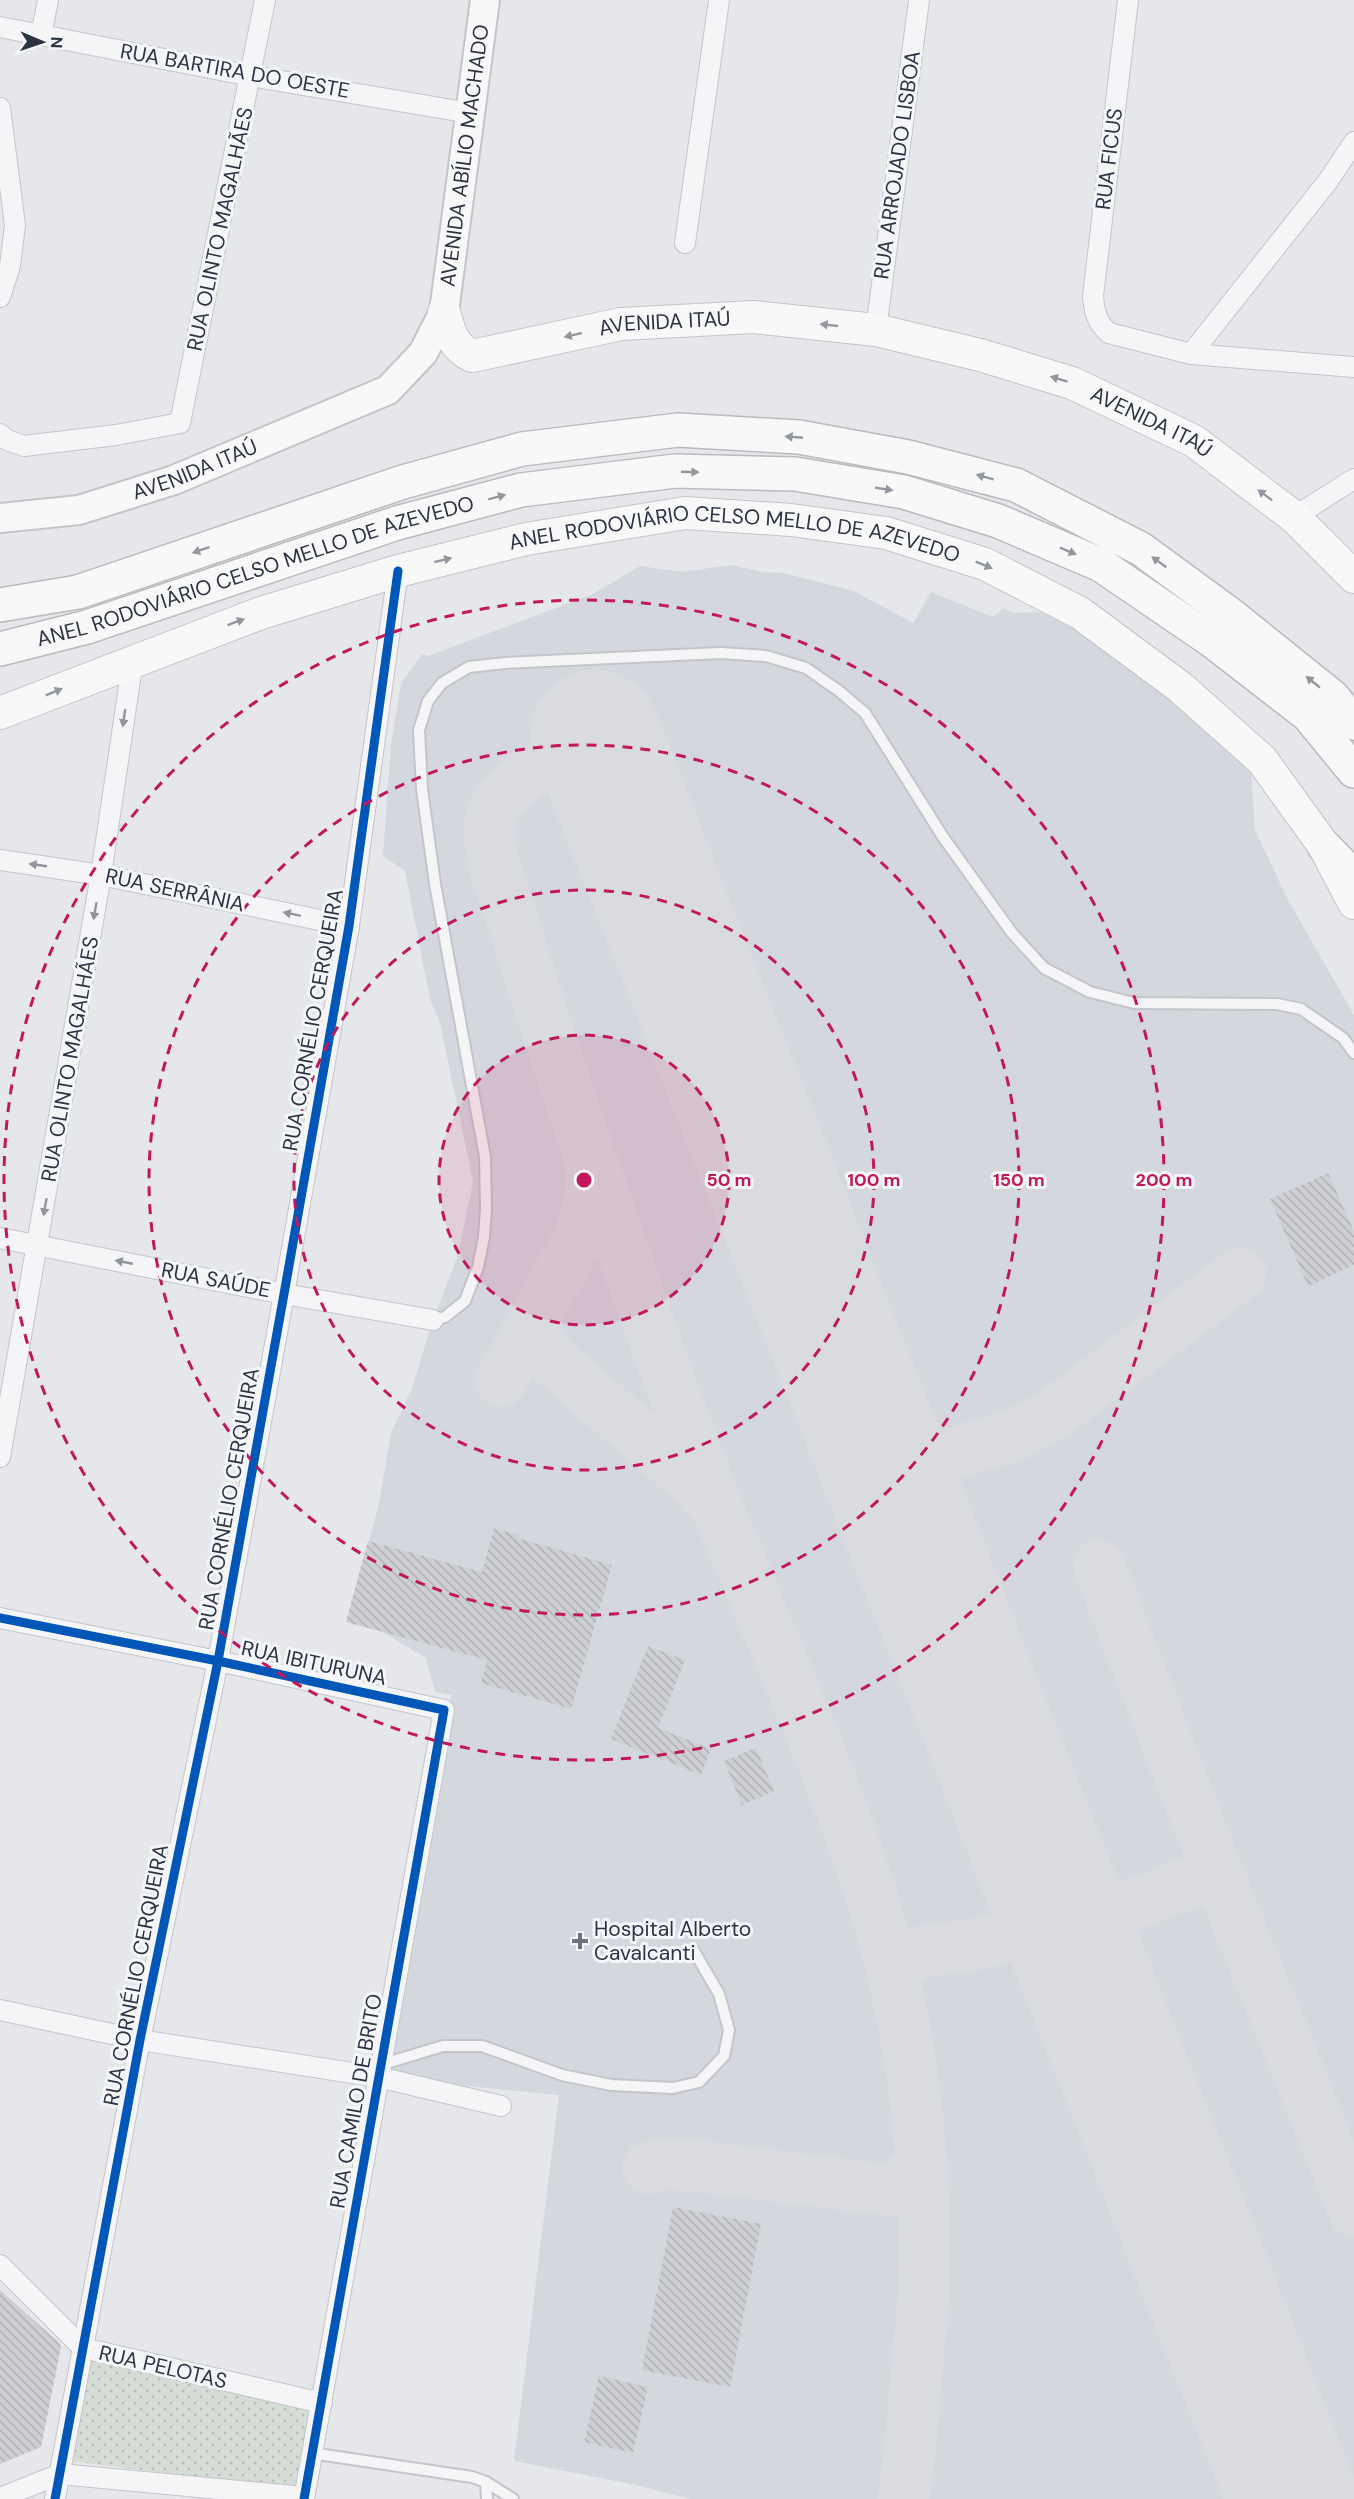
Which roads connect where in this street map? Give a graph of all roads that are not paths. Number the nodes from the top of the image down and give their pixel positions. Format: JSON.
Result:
{"nodes":[{"id":1,"x":48,"y":0,"type":"edge"},
{"id":2,"x":265,"y":0,"type":"edge"},
{"id":3,"x":485,"y":0,"type":"edge"},
{"id":4,"x":719,"y":0,"type":"edge"},
{"id":5,"x":919,"y":0,"type":"edge"},
{"id":6,"x":1128,"y":0,"type":"edge"},
{"id":7,"x":0,"y":27,"type":"edge"},
{"id":8,"x":41,"y":35,"type":"junction"},
{"id":9,"x":251,"y":76,"type":"junction"},
{"id":10,"x":0,"y":108,"type":"edge"},
{"id":11,"x":470,"y":113,"type":"junction"},
{"id":12,"x":1354,"y":142,"type":"edge"},
{"id":13,"x":685,"y":243,"type":"dead end"},
{"id":14,"x":0,"y":297,"type":"edge"},
{"id":15,"x":444,"y":312,"type":"junction"},
{"id":16,"x":876,"y":330,"type":"junction"},
{"id":17,"x":1191,"y":354,"type":"junction"},
{"id":18,"x":1354,"y":367,"type":"edge"},
{"id":19,"x":0,"y":434,"type":"edge"},
{"id":20,"x":1354,"y":479,"type":"edge"},
{"id":21,"x":1294,"y":517,"type":"junction"},
{"id":22,"x":0,"y":518,"type":"edge"},
{"id":23,"x":398,"y":571,"type":"junction"},
{"id":24,"x":1354,"y":577,"type":"edge"},
{"id":25,"x":0,"y":605,"type":"edge"},
{"id":26,"x":0,"y":649,"type":"edge"},
{"id":27,"x":133,"y":660,"type":"junction"},
{"id":28,"x":0,"y":713,"type":"edge"},
{"id":29,"x":1354,"y":723,"type":"edge"},
{"id":30,"x":1354,"y":771,"type":"edge"},
{"id":31,"x":1324,"y":846,"type":"junction"},
{"id":32,"x":0,"y":860,"type":"edge"},
{"id":33,"x":101,"y":875,"type":"junction"},
{"id":34,"x":1354,"y":877,"type":"edge"},
{"id":35,"x":1354,"y":903,"type":"edge"},
{"id":36,"x":349,"y":926,"type":"junction"},
{"id":37,"x":1354,"y":1053,"type":"edge"},
{"id":38,"x":0,"y":1238,"type":"edge"},
{"id":39,"x":38,"y":1245,"type":"junction"},
{"id":40,"x":284,"y":1294,"type":"junction"},
{"id":41,"x":433,"y":1320,"type":"joint"},
{"id":42,"x":0,"y":1457,"type":"edge"},
{"id":43,"x":0,"y":1618,"type":"edge"},
{"id":44,"x":218,"y":1661,"type":"junction"},
{"id":45,"x":444,"y":1710,"type":"joint"},
{"id":46,"x":694,"y":1951,"type":"dead end"},
{"id":47,"x":0,"y":2010,"type":"edge"},
{"id":48,"x":140,"y":2040,"type":"junction"},
{"id":49,"x":379,"y":2071,"type":"junction"},
{"id":50,"x":501,"y":2106,"type":"dead end"},
{"id":51,"x":0,"y":2265,"type":"edge"},
{"id":52,"x":83,"y":2348,"type":"junction"},
{"id":53,"x":322,"y":2403,"type":"junction"},
{"id":54,"x":311,"y":2453,"type":"junction"},
{"id":55,"x":60,"y":2474,"type":"junction"},
{"id":56,"x":486,"y":2482,"type":"junction"},
{"id":57,"x":304,"y":2498,"type":"edge"},
{"id":58,"x":0,"y":2499,"type":"edge"},
{"id":59,"x":55,"y":2499,"type":"edge"},
{"id":60,"x":487,"y":2499,"type":"edge"},
{"id":61,"x":513,"y":2499,"type":"edge"}],
"edges":[{"from":1,"to":8,"type":"street"},
{"from":2,"to":9,"type":"street","name":"RUA OLINTO MAGALHÃES"},
{"from":3,"to":11,"type":"main road","name":"AVENIDA ABÍLIO MACHADO"},
{"from":4,"to":13,"type":"street"},
{"from":5,"to":16,"type":"street","name":"RUA ARROJADO LISBOA"},
{"from":6,"to":17,"type":"street","name":"RUA FICUS"},
{"from":7,"to":8,"type":"street","name":"RUA BARTIRA DO OESTE"},
{"from":8,"to":9,"type":"street","name":"RUA BARTIRA DO OESTE"},
{"from":9,"to":11,"type":"street","name":"RUA BARTIRA DO OESTE"},
{"from":9,"to":19,"type":"street","name":"RUA OLINTO MAGALHÃES"},
{"from":10,"to":14,"type":"street"},
{"from":11,"to":15,"type":"main road","name":"AVENIDA ABÍLIO MACHADO"},
{"from":12,"to":17,"type":"street"},
{"from":16,"to":15,"type":"main road","name":"AVENIDA ITAÚ","one_way":true},
{"from":15,"to":22,"type":"main road","name":"AVENIDA ITAÚ"},
{"from":21,"to":16,"type":"main road","name":"AVENIDA ITAÚ","one_way":true},
{"from":17,"to":18,"type":"street"},
{"from":20,"to":21,"type":"street"},
{"from":21,"to":24,"type":"main road","name":"AVENIDA ITAÚ"},
{"from":27,"to":23,"type":"main road","name":"ANEL RODOVIÁRIO CELSO MELLO DE AZEVEDO","one_way":true},
{"from":23,"to":31,"type":"main road","name":"ANEL RODOVIÁRIO CELSO MELLO DE AZEVEDO","one_way":true},
{"from":23,"to":36,"type":"street","name":"RUA CORNÉLIO CERQUEIRA"},
{"from":29,"to":25,"type":"highway","name":"ANEL RODOVIÁRIO CELSO MELLO DE AZEVEDO","one_way":true},
{"from":26,"to":30,"type":"highway","name":"ANEL RODOVIÁRIO CELSO MELLO DE AZEVEDO","one_way":true},
{"from":28,"to":27,"type":"main road","name":"ANEL RODOVIÁRIO CELSO MELLO DE AZEVEDO","one_way":true},
{"from":27,"to":33,"type":"street","name":"RUA OLINTO MAGALHÃES","one_way":true},
{"from":31,"to":34,"type":"highway"},
{"from":31,"to":35,"type":"main road","name":"ANEL RODOVIÁRIO CELSO MELLO DE AZEVEDO"},
{"from":33,"to":32,"type":"street","name":"RUA SERRÂNIA","one_way":true},
{"from":36,"to":33,"type":"street","name":"RUA SERRÂNIA","one_way":true},
{"from":33,"to":39,"type":"street","name":"RUA OLINTO MAGALHÃES","one_way":true},
{"from":36,"to":40,"type":"street","name":"RUA CORNÉLIO CERQUEIRA"},
{"from":37,"to":41,"type":"lane"},
{"from":38,"to":39,"type":"street","name":"RUA SAÚDE"},
{"from":40,"to":39,"type":"street","name":"RUA SAÚDE","one_way":true},
{"from":39,"to":42,"type":"street","name":"RUA OLINTO MAGALHÃES"},
{"from":40,"to":41,"type":"street","name":"RUA SAÚDE"},
{"from":40,"to":44,"type":"street","name":"RUA CORNÉLIO CERQUEIRA"},
{"from":43,"to":44,"type":"street","name":"RUA IBITURUNA"},
{"from":44,"to":45,"type":"street","name":"RUA IBITURUNA"},
{"from":44,"to":48,"type":"street","name":"RUA CORNÉLIO CERQUEIRA"},
{"from":45,"to":49,"type":"street","name":"RUA CAMILO DE BRITO"},
{"from":46,"to":49,"type":"lane"},
{"from":47,"to":48,"type":"street"},
{"from":48,"to":49,"type":"street"},
{"from":48,"to":52,"type":"street","name":"RUA CORNÉLIO CERQUEIRA"},
{"from":49,"to":50,"type":"street"},
{"from":49,"to":53,"type":"street","name":"RUA CAMILO DE BRITO"},
{"from":51,"to":52,"type":"street","name":"RUA PELOTAS"},
{"from":52,"to":53,"type":"street","name":"RUA PELOTAS"},
{"from":52,"to":55,"type":"street","name":"RUA CORNÉLIO CERQUEIRA"},
{"from":53,"to":54,"type":"street","name":"RUA CAMILO DE BRITO"},
{"from":54,"to":56,"type":"lane"},
{"from":54,"to":57,"type":"street","name":"RUA CAMILO DE BRITO"},
{"from":55,"to":57,"type":"street"},
{"from":55,"to":58,"type":"street"},
{"from":55,"to":59,"type":"street","name":"RUA CORNÉLIO CERQUEIRA"},
{"from":56,"to":60,"type":"lane"},
{"from":56,"to":61,"type":"lane"}]}
